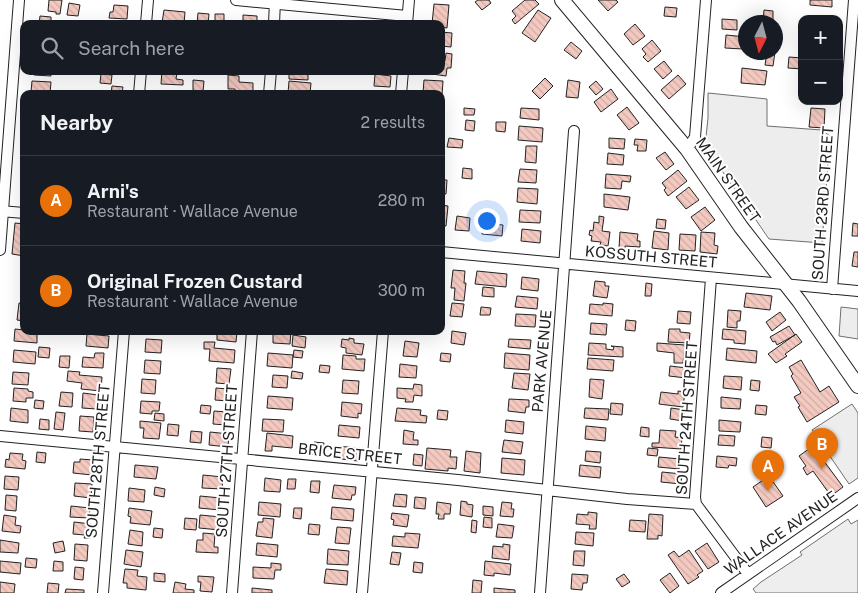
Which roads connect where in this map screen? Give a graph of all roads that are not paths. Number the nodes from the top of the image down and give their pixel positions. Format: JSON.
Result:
{"nodes":[{"id":1,"x":19,"y":0,"type":"edge"},
{"id":2,"x":148,"y":0,"type":"edge"},
{"id":3,"x":236,"y":0,"type":"edge"},
{"id":4,"x":409,"y":0,"type":"edge"},
{"id":5,"x":562,"y":0,"type":"edge"},
{"id":6,"x":706,"y":0,"type":"edge"},
{"id":7,"x":854,"y":0,"type":"edge"},
{"id":8,"x":275,"y":2,"type":"edge"},
{"id":9,"x":146,"y":20,"type":"edge"},
{"id":10,"x":274,"y":20,"type":"edge"},
{"id":11,"x":407,"y":20,"type":"edge"},
{"id":12,"x":141,"y":75,"type":"edge"},
{"id":13,"x":271,"y":75,"type":"edge"},
{"id":14,"x":403,"y":75,"type":"edge"},
{"id":15,"x":139,"y":90,"type":"edge"},
{"id":16,"x":269,"y":90,"type":"edge"},
{"id":17,"x":401,"y":90,"type":"edge"},
{"id":18,"x":574,"y":131,"type":"dead end"},
{"id":19,"x":687,"y":149,"type":"junction"},
{"id":20,"x":2,"y":211,"type":"edge"},
{"id":21,"x":20,"y":213,"type":"edge"},
{"id":22,"x":0,"y":250,"type":"edge"},
{"id":23,"x":445,"y":252,"type":"edge"},
{"id":24,"x":564,"y":264,"type":"junction"},
{"id":25,"x":712,"y":278,"type":"junction"},
{"id":26,"x":784,"y":284,"type":"junction"},
{"id":27,"x":832,"y":289,"type":"junction"},
{"id":28,"x":858,"y":291,"type":"edge"},
{"id":29,"x":124,"y":335,"type":"edge"},
{"id":30,"x":252,"y":335,"type":"edge"},
{"id":31,"x":383,"y":335,"type":"edge"},
{"id":32,"x":858,"y":386,"type":"edge"},
{"id":33,"x":0,"y":436,"type":"edge"},
{"id":34,"x":115,"y":447,"type":"junction"},
{"id":35,"x":242,"y":459,"type":"junction"},
{"id":36,"x":372,"y":472,"type":"junction"},
{"id":37,"x":546,"y":490,"type":"junction"},
{"id":38,"x":858,"y":498,"type":"edge"},
{"id":39,"x":696,"y":504,"type":"junction"},
{"id":40,"x":748,"y":574,"type":"junction"},
{"id":41,"x":102,"y":593,"type":"edge"},
{"id":42,"x":232,"y":593,"type":"edge"},
{"id":43,"x":362,"y":593,"type":"edge"},
{"id":44,"x":540,"y":593,"type":"edge"},
{"id":45,"x":721,"y":593,"type":"edge"}],
"edges":[{"from":1,"to":20,"type":"street"},
{"from":2,"to":9,"type":"street"},
{"from":3,"to":8,"type":"street"},
{"from":4,"to":11,"type":"street"},
{"from":5,"to":19,"type":"main road","name":"MAIN STREET"},
{"from":6,"to":19,"type":"street"},
{"from":7,"to":27,"type":"street","name":"SOUTH 23RD STREET"},
{"from":8,"to":10,"type":"street"},
{"from":8,"to":11,"type":"street"},
{"from":12,"to":15,"type":"street"},
{"from":13,"to":16,"type":"street"},
{"from":14,"to":17,"type":"street"},
{"from":18,"to":24,"type":"street","name":"PARK AVENUE"},
{"from":19,"to":26,"type":"main road","name":"MAIN STREET"},
{"from":20,"to":21,"type":"street"},
{"from":20,"to":22,"type":"street"},
{"from":23,"to":24,"type":"street","name":"KOSSUTH STREET"},
{"from":24,"to":25,"type":"street","name":"KOSSUTH STREET"},
{"from":24,"to":37,"type":"street","name":"PARK AVENUE"},
{"from":25,"to":26,"type":"street","name":"KOSSUTH STREET"},
{"from":25,"to":39,"type":"street","name":"SOUTH 24TH STREET"},
{"from":26,"to":27,"type":"street","name":"KOSSUTH STREET"},
{"from":26,"to":32,"type":"main road","name":"MAIN STREET"},
{"from":27,"to":28,"type":"street","name":"KOSSUTH STREET"},
{"from":29,"to":34,"type":"street","name":"SOUTH 28TH STREET"},
{"from":30,"to":35,"type":"street","name":"SOUTH 27TH STREET"},
{"from":31,"to":36,"type":"street"},
{"from":33,"to":34,"type":"street","name":"BRICE STREET"},
{"from":34,"to":35,"type":"street","name":"BRICE STREET"},
{"from":34,"to":41,"type":"street","name":"SOUTH 28TH STREET"},
{"from":35,"to":36,"type":"street","name":"BRICE STREET"},
{"from":35,"to":42,"type":"street","name":"SOUTH 27TH STREET"},
{"from":36,"to":37,"type":"street","name":"BRICE STREET"},
{"from":36,"to":43,"type":"street"},
{"from":37,"to":39,"type":"street","name":"BRICE STREET"},
{"from":37,"to":44,"type":"street","name":"PARK AVENUE"},
{"from":38,"to":40,"type":"street","name":"WALLACE AVENUE"},
{"from":39,"to":40,"type":"street","name":"SOUTH 24TH STREET"},
{"from":40,"to":45,"type":"street","name":"WALLACE AVENUE"}]}
